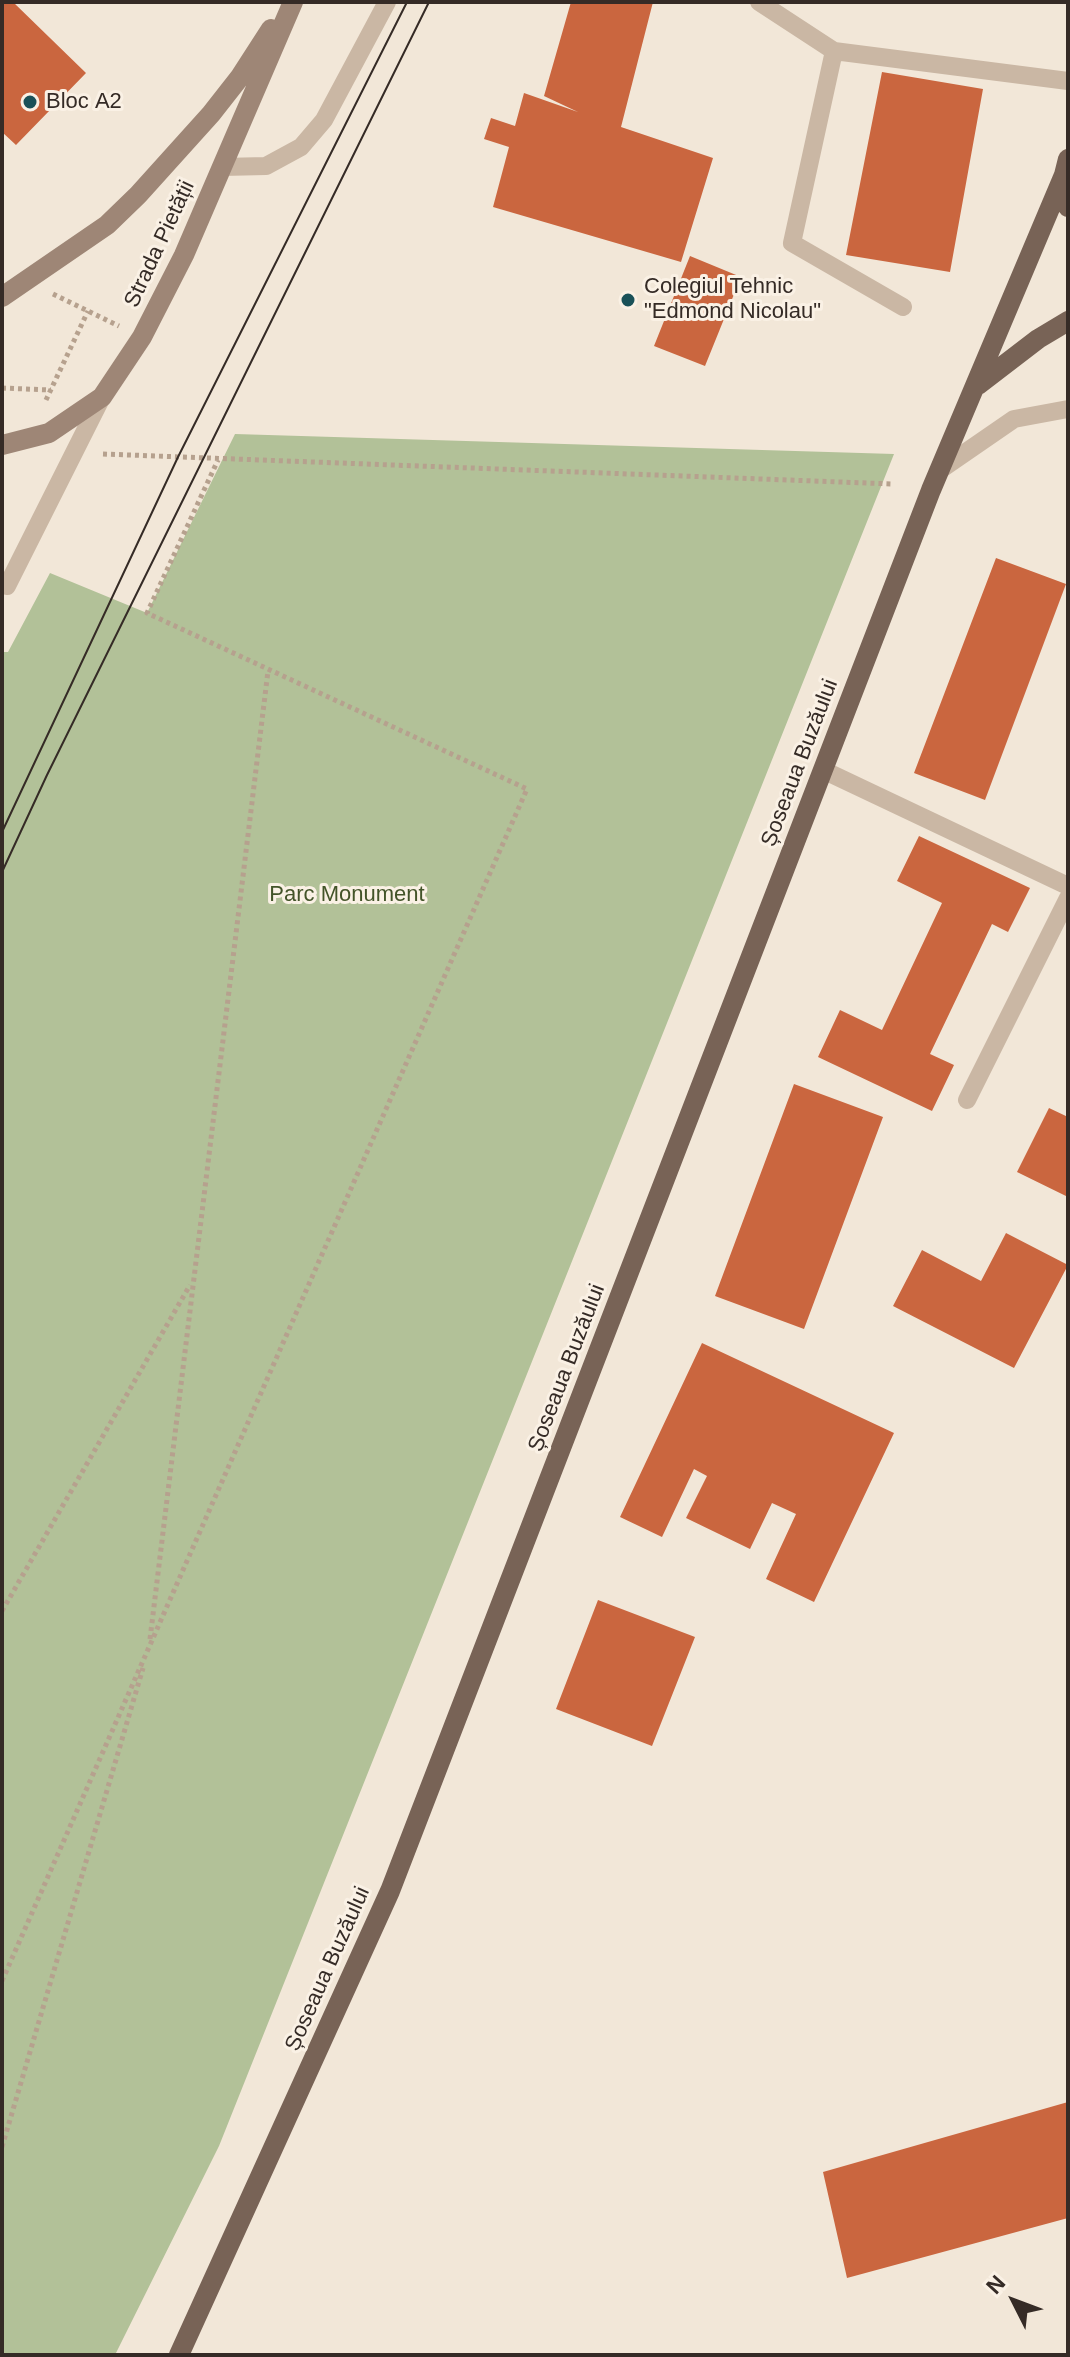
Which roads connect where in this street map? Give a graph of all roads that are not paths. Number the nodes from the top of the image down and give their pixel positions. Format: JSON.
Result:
{"nodes":[{"id":1,"x":291,"y":2,"type":"edge"},
{"id":2,"x":387,"y":2,"type":"edge"},
{"id":3,"x":759,"y":2,"type":"edge"},
{"id":4,"x":834,"y":51,"type":"junction"},
{"id":5,"x":1068,"y":81,"type":"edge"},
{"id":6,"x":222,"y":167,"type":"junction"},
{"id":7,"x":1066,"y":167,"type":"edge"},
{"id":8,"x":1068,"y":207,"type":"edge"},
{"id":9,"x":2,"y":297,"type":"edge"},
{"id":10,"x":903,"y":307,"type":"dead end"},
{"id":11,"x":1068,"y":321,"type":"edge"},
{"id":12,"x":975,"y":388,"type":"junction"},
{"id":13,"x":102,"y":397,"type":"junction"},
{"id":14,"x":1068,"y":409,"type":"edge"},
{"id":15,"x":2,"y":445,"type":"edge"},
{"id":16,"x":940,"y":470,"type":"junction"},
{"id":17,"x":2,"y":585,"type":"edge"},
{"id":18,"x":823,"y":770,"type":"junction"},
{"id":19,"x":1068,"y":886,"type":"edge"},
{"id":20,"x":1068,"y":898,"type":"edge"},
{"id":21,"x":967,"y":1100,"type":"dead end"},
{"id":22,"x":179,"y":2355,"type":"edge"}],
"edges":[{"from":1,"to":6,"type":"street","name":"Strada Pietății"},
{"from":1,"to":9,"type":"street","name":"Strada Pietății"},
{"from":2,"to":6,"type":"lane"},
{"from":3,"to":4,"type":"lane"},
{"from":4,"to":5,"type":"lane"},
{"from":4,"to":10,"type":"lane"},
{"from":6,"to":13,"type":"street","name":"Strada Pietății"},
{"from":7,"to":8,"type":"main road"},
{"from":7,"to":12,"type":"main road","name":"Șoseaua Buzăului"},
{"from":11,"to":12,"type":"main road","name":"Șoseaua Buzăului"},
{"from":12,"to":16,"type":"main road","name":"Șoseaua Buzăului"},
{"from":13,"to":15,"type":"street","name":"Strada Pietății"},
{"from":13,"to":17,"type":"lane"},
{"from":14,"to":16,"type":"lane"},
{"from":16,"to":18,"type":"main road","name":"Șoseaua Buzăului"},
{"from":18,"to":19,"type":"lane"},
{"from":18,"to":22,"type":"main road","name":"Șoseaua Buzăului"},
{"from":20,"to":21,"type":"lane"}]}
